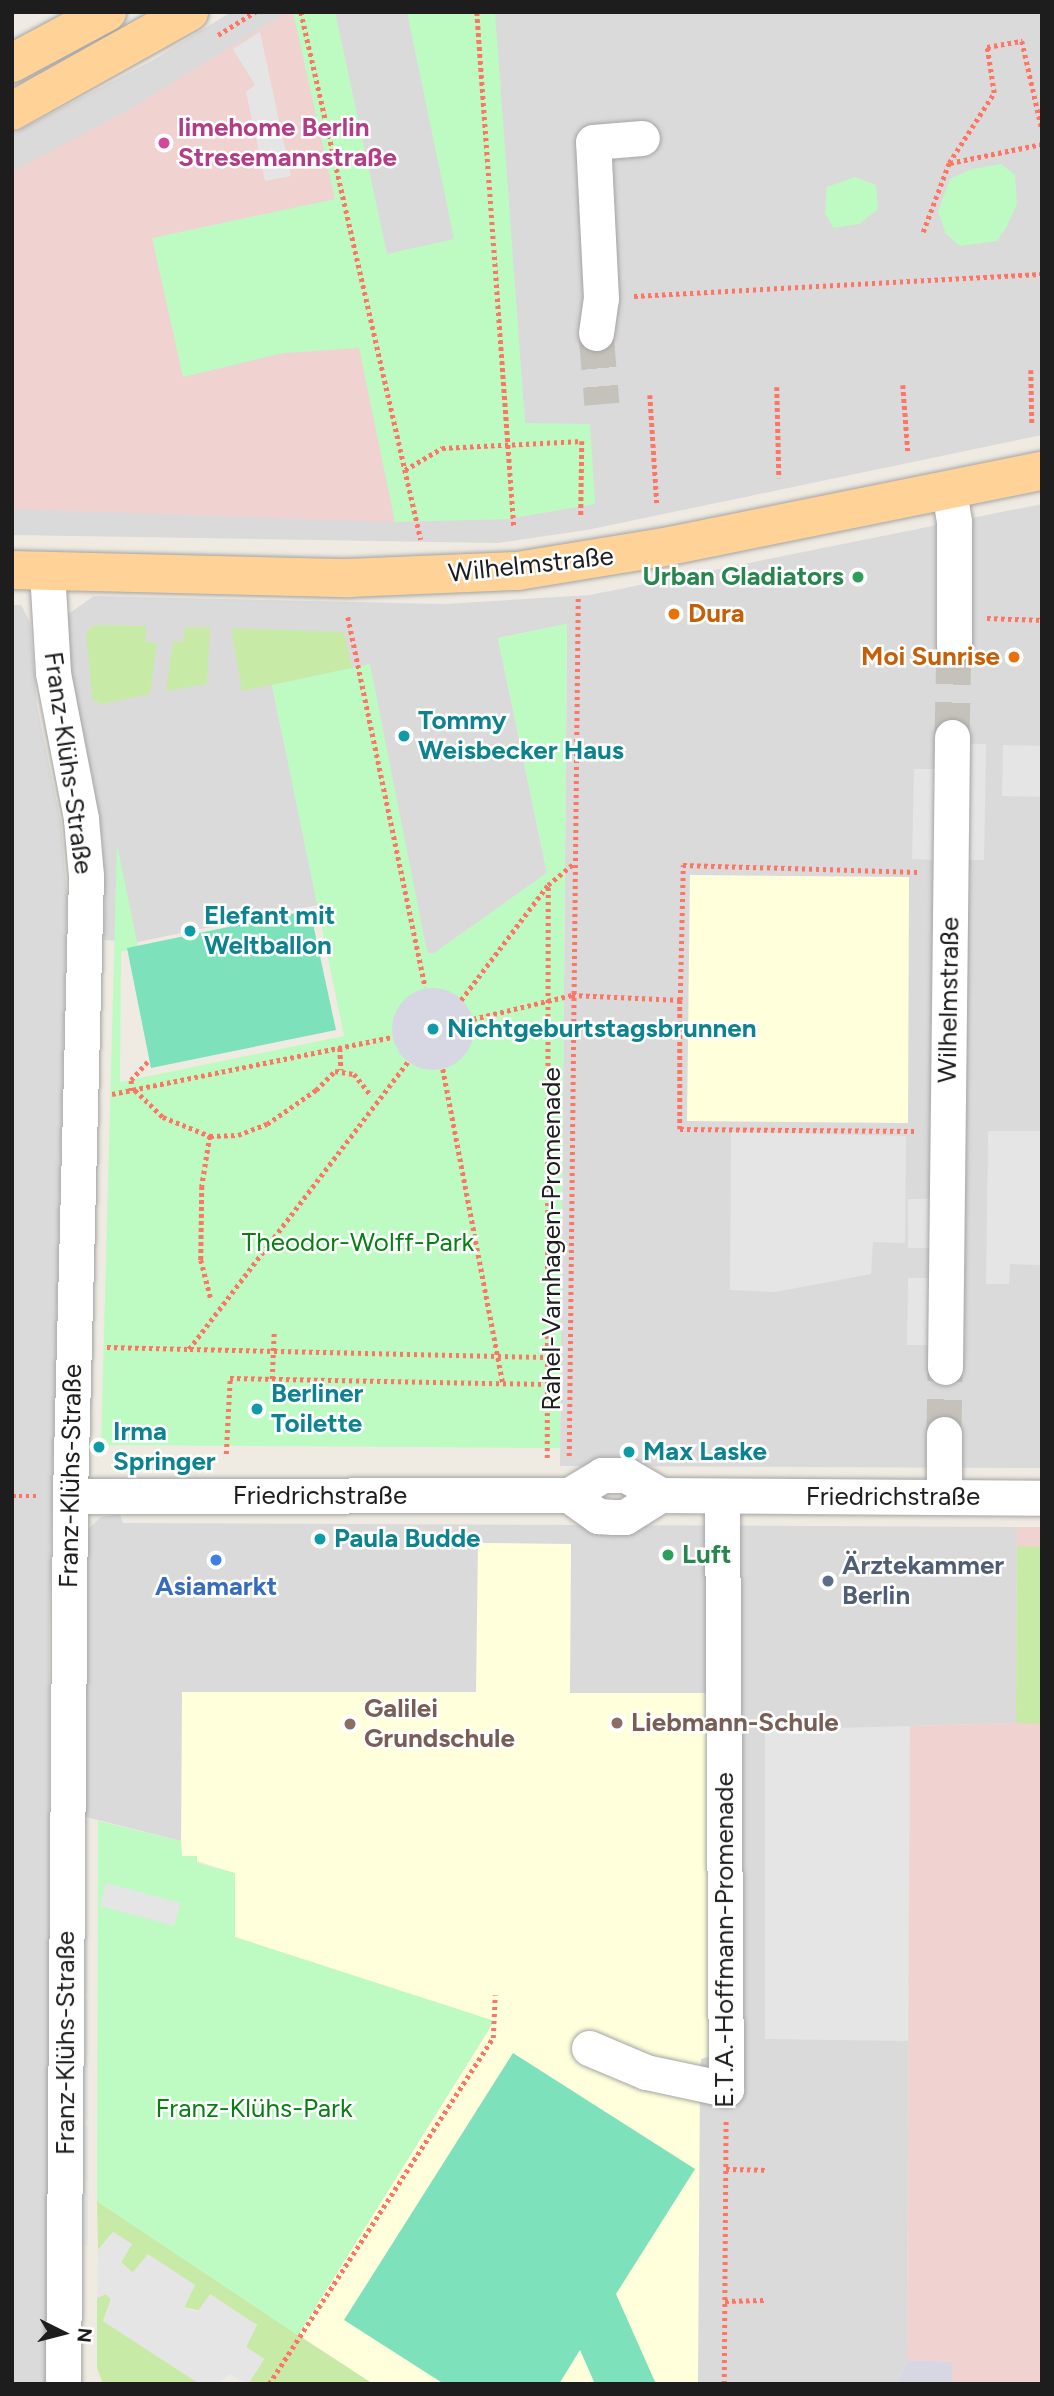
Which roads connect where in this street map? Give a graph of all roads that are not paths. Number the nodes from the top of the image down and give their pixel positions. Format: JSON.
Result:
{"nodes":[{"id":1,"x":107,"y":12,"type":"edge"},
{"id":2,"x":189,"y":12,"type":"edge"},
{"id":3,"x":12,"y":63,"type":"edge"},
{"id":4,"x":12,"y":111,"type":"edge"},
{"id":5,"x":642,"y":138,"type":"dead end"},
{"id":6,"x":597,"y":333,"type":"tunnel mouth"},
{"id":7,"x":1042,"y":471,"type":"edge"},
{"id":8,"x":949,"y":490,"type":"junction"},
{"id":9,"x":30,"y":570,"type":"edge"},
{"id":10,"x":954,"y":631,"type":"tunnel mouth"},
{"id":11,"x":952,"y":737,"type":"tunnel mouth"},
{"id":12,"x":945,"y":1367,"type":"tunnel mouth"},
{"id":13,"x":944,"y":1434,"type":"tunnel mouth"},
{"id":14,"x":70,"y":1496,"type":"junction"},
{"id":15,"x":722,"y":1496,"type":"junction"},
{"id":16,"x":944,"y":1497,"type":"junction"},
{"id":17,"x":1042,"y":1498,"type":"edge"},
{"id":18,"x":589,"y":2049,"type":"dead end"},
{"id":19,"x":62,"y":2384,"type":"edge"}],
"edges":[{"from":1,"to":3,"type":"main road"},
{"from":2,"to":4,"type":"main road"},
{"from":5,"to":6,"type":"street"},
{"from":7,"to":8,"type":"main road","name":"Wilhelmstraße"},
{"from":8,"to":9,"type":"main road","name":"Wilhelmstraße"},
{"from":8,"to":10,"type":"street"},
{"from":9,"to":14,"type":"street","name":"Franz-Klühs-Straße"},
{"from":11,"to":12,"type":"street","name":"Wilhelmstraße"},
{"from":13,"to":16,"type":"street"},
{"from":14,"to":15,"type":"street","name":"Friedrichstraße"},
{"from":14,"to":19,"type":"street","name":"Franz-Klühs-Straße"},
{"from":15,"to":16,"type":"street","name":"Friedrichstraße"},
{"from":15,"to":18,"type":"street","name":"E.T.A.-Hoffmann-Promenade"},
{"from":16,"to":17,"type":"street","name":"Friedrichstraße"}]}
